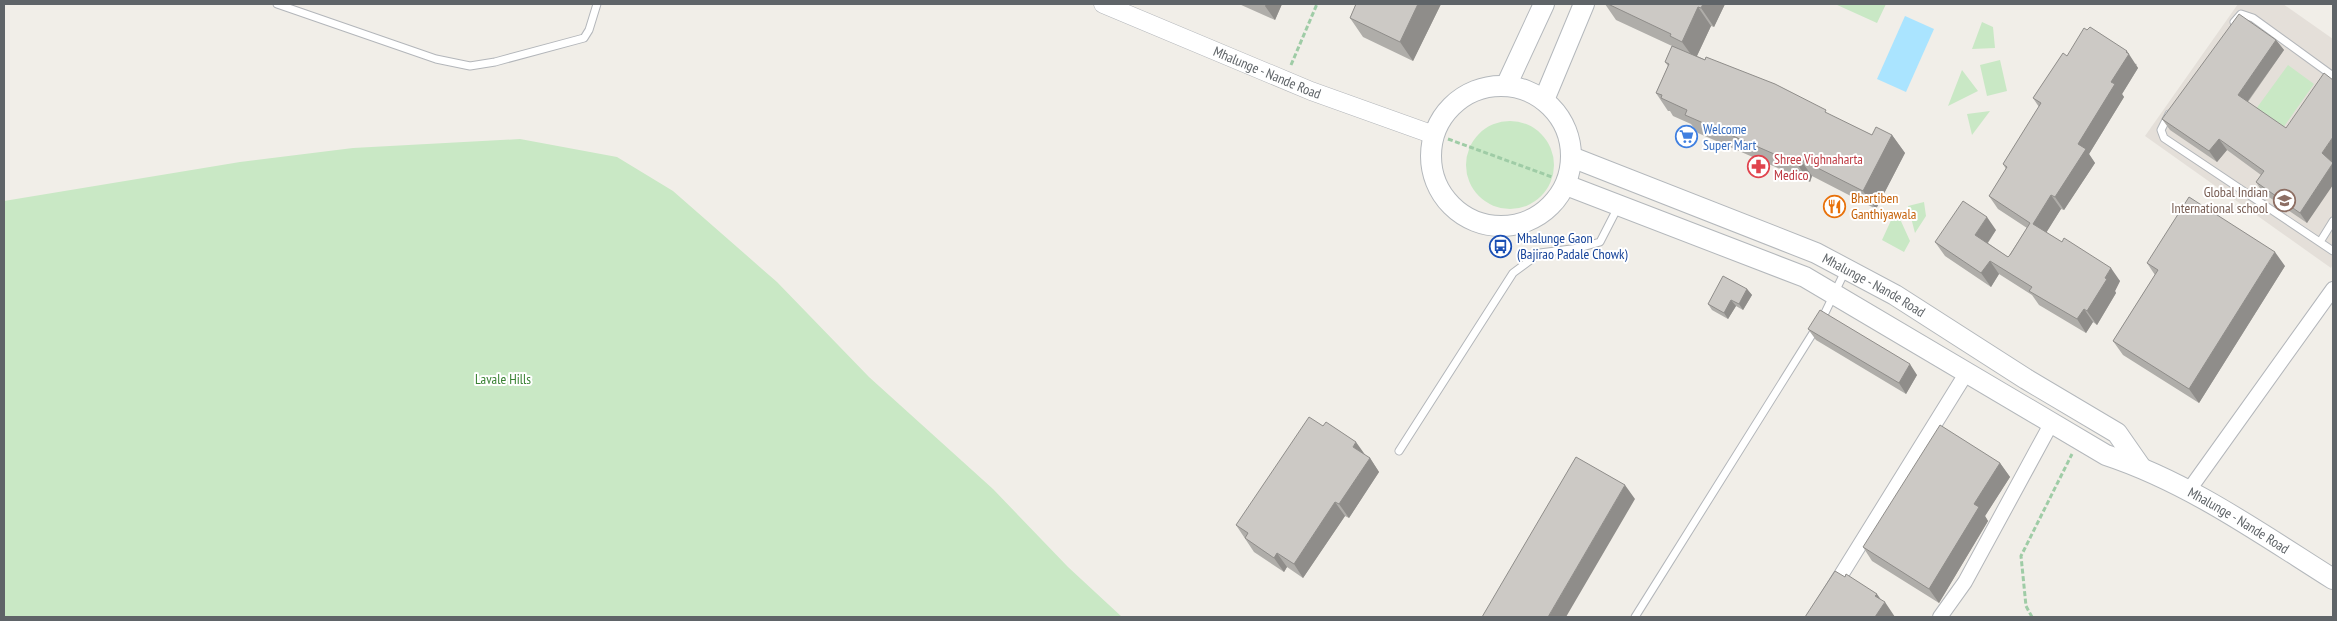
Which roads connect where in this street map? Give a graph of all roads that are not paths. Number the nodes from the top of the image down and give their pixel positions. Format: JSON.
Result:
{"nodes":[{"id":1,"x":277,"y":4,"type":"edge"},
{"id":2,"x":597,"y":4,"type":"edge"},
{"id":3,"x":1103,"y":4,"type":"edge"},
{"id":4,"x":1544,"y":4,"type":"edge"},
{"id":5,"x":1584,"y":4,"type":"edge"},
{"id":6,"x":2227,"y":32,"type":"edge"},
{"id":7,"x":2333,"y":76,"type":"edge"},
{"id":8,"x":1506,"y":86,"type":"junction"},
{"id":9,"x":1544,"y":100,"type":"junction"},
{"id":10,"x":2173,"y":108,"type":"edge"},
{"id":11,"x":1434,"y":135,"type":"junction"},
{"id":12,"x":1574,"y":158,"type":"junction"},
{"id":13,"x":1566,"y":185,"type":"junction"},
{"id":14,"x":1618,"y":207,"type":"junction"},
{"id":15,"x":2333,"y":221,"type":"edge"},
{"id":16,"x":2320,"y":242,"type":"junction"},
{"id":17,"x":2333,"y":251,"type":"edge"},
{"id":18,"x":1846,"y":269,"type":"junction"},
{"id":19,"x":2333,"y":289,"type":"edge"},
{"id":20,"x":1833,"y":293,"type":"junction"},
{"id":21,"x":1967,"y":372,"type":"junction"},
{"id":22,"x":2051,"y":424,"type":"junction"},
{"id":23,"x":1399,"y":451,"type":"dead end"},
{"id":24,"x":2140,"y":466,"type":"junction"},
{"id":25,"x":2189,"y":490,"type":"junction"},
{"id":26,"x":2333,"y":579,"type":"edge"},
{"id":27,"x":1635,"y":617,"type":"edge"},
{"id":28,"x":1815,"y":617,"type":"edge"},
{"id":29,"x":1940,"y":617,"type":"edge"}],
"edges":[{"from":1,"to":2,"type":"lane"},
{"from":3,"to":11,"type":"street","name":"Mhalunge - Nande Road"},
{"from":4,"to":8,"type":"main road"},
{"from":5,"to":9,"type":"main road"},
{"from":6,"to":7,"type":"lane"},
{"from":8,"to":9,"type":"main road"},
{"from":8,"to":11,"type":"main road"},
{"from":9,"to":12,"type":"main road"},
{"from":10,"to":16,"type":"lane"},
{"from":11,"to":13,"type":"main road"},
{"from":12,"to":13,"type":"main road"},
{"from":12,"to":18,"type":"main road","name":"Mhalunge - Nande Road"},
{"from":13,"to":14,"type":"main road","name":"Mhalunge - Nande Road"},
{"from":14,"to":20,"type":"main road","name":"Mhalunge - Nande Road"},
{"from":14,"to":23,"type":"lane"},
{"from":15,"to":16,"type":"lane"},
{"from":16,"to":17,"type":"lane"},
{"from":18,"to":20,"type":"lane"},
{"from":18,"to":24,"type":"main road","name":"Mhalunge - Nande Road"},
{"from":19,"to":25,"type":"street"},
{"from":20,"to":21,"type":"main road","name":"Mhalunge - Nande Road"},
{"from":20,"to":27,"type":"lane"},
{"from":21,"to":22,"type":"main road","name":"Mhalunge - Nande Road"},
{"from":21,"to":28,"type":"street"},
{"from":22,"to":24,"type":"main road","name":"Mhalunge - Nande Road"},
{"from":22,"to":29,"type":"street"},
{"from":24,"to":25,"type":"main road","name":"Mhalunge - Nande Road"},
{"from":25,"to":26,"type":"main road","name":"Mhalunge - Nande Road"}]}
